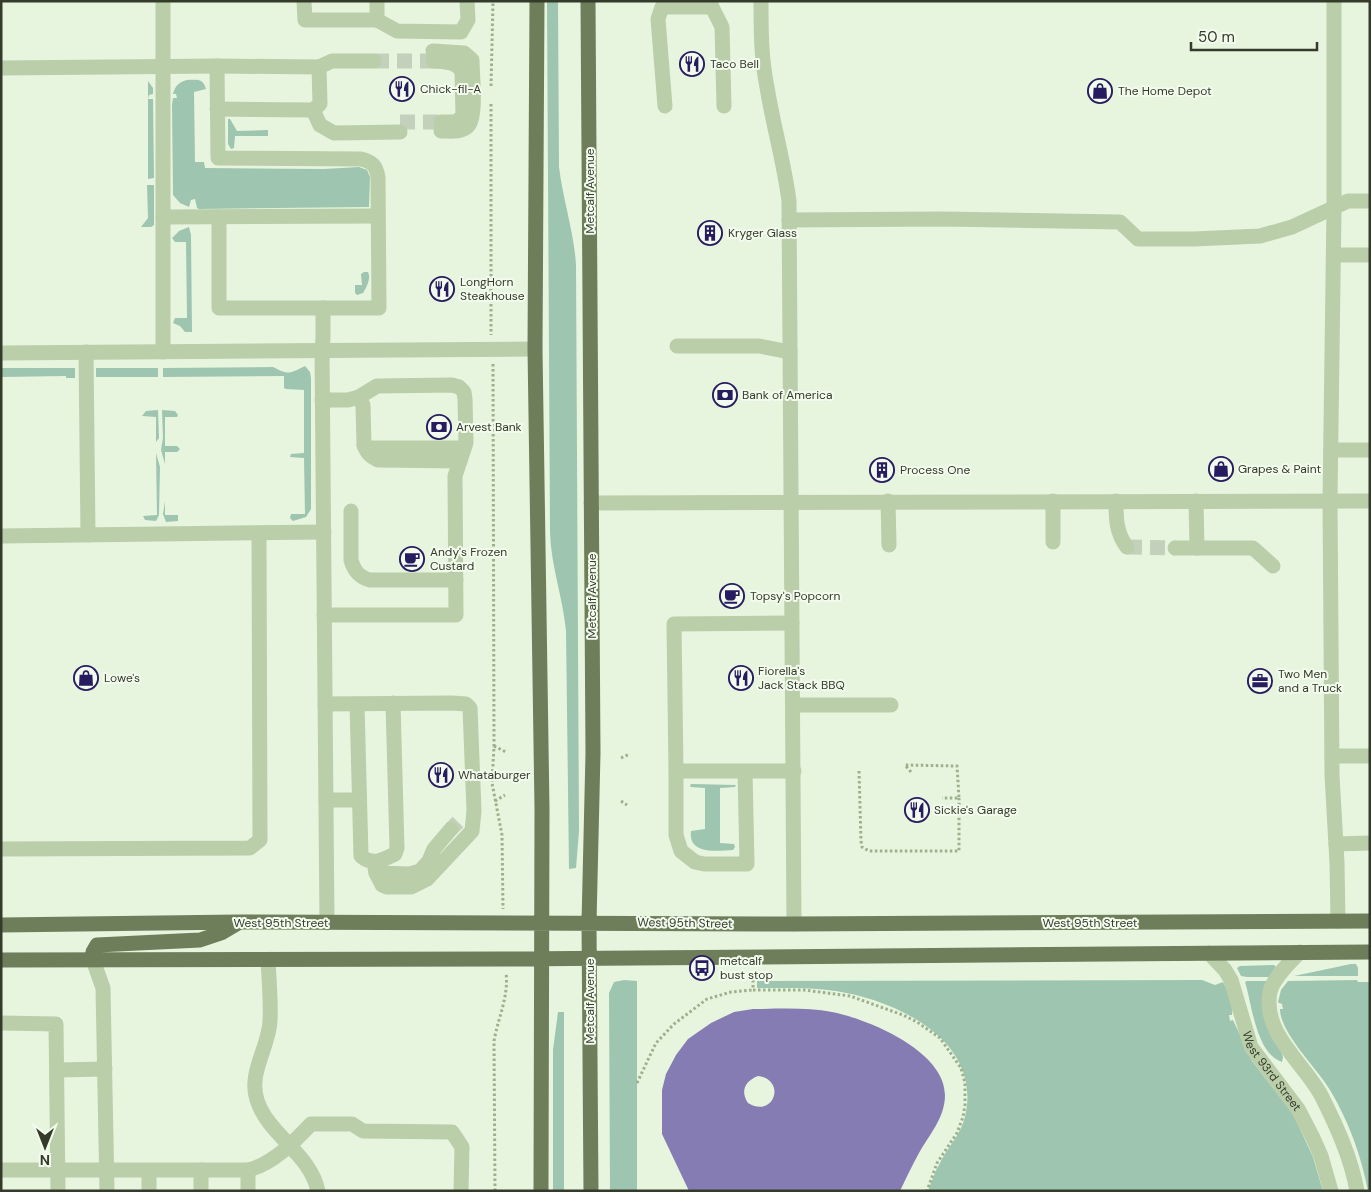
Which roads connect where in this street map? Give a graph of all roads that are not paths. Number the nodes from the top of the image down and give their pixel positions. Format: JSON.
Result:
{"nodes":[{"id":1,"x":163,"y":1,"type":"edge"},
{"id":2,"x":304,"y":1,"type":"edge"},
{"id":3,"x":377,"y":1,"type":"edge"},
{"id":4,"x":467,"y":1,"type":"edge"},
{"id":5,"x":537,"y":1,"type":"edge"},
{"id":6,"x":588,"y":1,"type":"edge"},
{"id":7,"x":761,"y":1,"type":"edge"},
{"id":8,"x":1334,"y":1,"type":"edge"},
{"id":9,"x":377,"y":20,"type":"junction"},
{"id":10,"x":374,"y":56,"type":"tunnel mouth"},
{"id":11,"x":433,"y":56,"type":"tunnel mouth"},
{"id":12,"x":163,"y":66,"type":"junction"},
{"id":13,"x":217,"y":66,"type":"junction"},
{"id":14,"x":319,"y":67,"type":"junction"},
{"id":15,"x":1,"y":68,"type":"edge"},
{"id":16,"x":665,"y":106,"type":"dead end"},
{"id":17,"x":724,"y":106,"type":"dead end"},
{"id":18,"x":217,"y":109,"type":"junction"},
{"id":19,"x":313,"y":110,"type":"junction"},
{"id":20,"x":441,"y":126,"type":"tunnel mouth"},
{"id":21,"x":400,"y":127,"type":"tunnel mouth"},
{"id":22,"x":1370,"y":201,"type":"edge"},
{"id":23,"x":1334,"y":208,"type":"junction"},
{"id":24,"x":378,"y":216,"type":"junction"},
{"id":25,"x":163,"y":217,"type":"junction"},
{"id":26,"x":219,"y":217,"type":"junction"},
{"id":27,"x":789,"y":220,"type":"junction"},
{"id":28,"x":1334,"y":255,"type":"junction"},
{"id":29,"x":1370,"y":255,"type":"edge"},
{"id":30,"x":323,"y":308,"type":"junction"},
{"id":31,"x":677,"y":346,"type":"dead end"},
{"id":32,"x":535,"y":348,"type":"junction"},
{"id":33,"x":322,"y":351,"type":"junction"},
{"id":34,"x":86,"y":352,"type":"junction"},
{"id":35,"x":163,"y":352,"type":"junction"},
{"id":36,"x":790,"y":352,"type":"junction"},
{"id":37,"x":1,"y":353,"type":"edge"},
{"id":38,"x":359,"y":397,"type":"junction"},
{"id":39,"x":322,"y":400,"type":"junction"},
{"id":40,"x":365,"y":448,"type":"junction"},
{"id":41,"x":1331,"y":450,"type":"junction"},
{"id":42,"x":1370,"y":450,"type":"edge"},
{"id":43,"x":460,"y":460,"type":"junction"},
{"id":44,"x":1330,"y":500,"type":"junction"},
{"id":45,"x":888,"y":501,"type":"junction"},
{"id":46,"x":1053,"y":501,"type":"junction"},
{"id":47,"x":1116,"y":501,"type":"junction"},
{"id":48,"x":1196,"y":501,"type":"junction"},
{"id":49,"x":1370,"y":501,"type":"edge"},
{"id":50,"x":791,"y":502,"type":"junction"},
{"id":51,"x":591,"y":503,"type":"junction"},
{"id":52,"x":351,"y":511,"type":"dead end"},
{"id":53,"x":259,"y":532,"type":"junction"},
{"id":54,"x":324,"y":532,"type":"junction"},
{"id":55,"x":88,"y":534,"type":"junction"},
{"id":56,"x":1,"y":536,"type":"edge"},
{"id":57,"x":1053,"y":542,"type":"dead end"},
{"id":58,"x":889,"y":545,"type":"dead end"},
{"id":59,"x":1127,"y":547,"type":"dead end"},
{"id":60,"x":1176,"y":548,"type":"tunnel mouth"},
{"id":61,"x":1197,"y":548,"type":"junction"},
{"id":62,"x":1273,"y":566,"type":"dead end"},
{"id":63,"x":456,"y":580,"type":"junction"},
{"id":64,"x":324,"y":615,"type":"junction"},
{"id":65,"x":792,"y":623,"type":"junction"},
{"id":66,"x":393,"y":703,"type":"junction"},
{"id":67,"x":325,"y":704,"type":"junction"},
{"id":68,"x":357,"y":704,"type":"junction"},
{"id":69,"x":793,"y":704,"type":"junction"},
{"id":70,"x":891,"y":705,"type":"dead end"},
{"id":71,"x":1332,"y":756,"type":"junction"},
{"id":72,"x":1370,"y":756,"type":"edge"},
{"id":73,"x":676,"y":771,"type":"junction"},
{"id":74,"x":745,"y":771,"type":"junction"},
{"id":75,"x":794,"y":771,"type":"junction"},
{"id":76,"x":326,"y":800,"type":"junction"},
{"id":77,"x":359,"y":800,"type":"junction"},
{"id":78,"x":473,"y":814,"type":"junction"},
{"id":79,"x":1370,"y":843,"type":"edge"},
{"id":80,"x":1336,"y":844,"type":"junction"},
{"id":81,"x":1,"y":849,"type":"edge"},
{"id":82,"x":375,"y":867,"type":"junction"},
{"id":83,"x":1338,"y":921,"type":"junction"},
{"id":84,"x":1370,"y":921,"type":"edge"},
{"id":85,"x":239,"y":922,"type":"junction"},
{"id":86,"x":327,"y":923,"type":"junction"},
{"id":87,"x":589,"y":923,"type":"junction"},
{"id":88,"x":542,"y":924,"type":"junction"},
{"id":89,"x":794,"y":924,"type":"junction"},
{"id":90,"x":1,"y":925,"type":"edge"},
{"id":91,"x":1300,"y":952,"type":"junction"},
{"id":92,"x":1370,"y":952,"type":"edge"},
{"id":93,"x":1209,"y":953,"type":"junction"},
{"id":94,"x":542,"y":958,"type":"junction"},
{"id":95,"x":589,"y":958,"type":"junction"},
{"id":96,"x":1,"y":960,"type":"edge"},
{"id":97,"x":94,"y":960,"type":"junction"},
{"id":98,"x":268,"y":960,"type":"junction"},
{"id":99,"x":1,"y":1023,"type":"edge"},
{"id":100,"x":106,"y":1069,"type":"junction"},
{"id":101,"x":57,"y":1070,"type":"junction"},
{"id":102,"x":1310,"y":1080,"type":"junction"},
{"id":103,"x":1288,"y":1096,"type":"junction"},
{"id":104,"x":290,"y":1144,"type":"junction"},
{"id":105,"x":1,"y":1170,"type":"edge"},
{"id":106,"x":59,"y":1170,"type":"junction"},
{"id":107,"x":107,"y":1170,"type":"junction"},
{"id":108,"x":149,"y":1170,"type":"junction"},
{"id":109,"x":201,"y":1170,"type":"junction"},
{"id":110,"x":248,"y":1170,"type":"junction"},
{"id":111,"x":58,"y":1191,"type":"edge"},
{"id":112,"x":106,"y":1191,"type":"edge"},
{"id":113,"x":149,"y":1191,"type":"edge"},
{"id":114,"x":201,"y":1191,"type":"edge"},
{"id":115,"x":248,"y":1191,"type":"edge"},
{"id":116,"x":318,"y":1191,"type":"edge"},
{"id":117,"x":461,"y":1191,"type":"edge"},
{"id":118,"x":541,"y":1191,"type":"edge"},
{"id":119,"x":590,"y":1191,"type":"edge"},
{"id":120,"x":1332,"y":1191,"type":"edge"},
{"id":121,"x":1356,"y":1191,"type":"edge"}],
"edges":[{"from":1,"to":12,"type":"street"},
{"from":2,"to":9,"type":"street"},
{"from":3,"to":9,"type":"street"},
{"from":4,"to":9,"type":"street"},
{"from":5,"to":32,"type":"main road"},
{"from":6,"to":51,"type":"main road","name":"Metcalf Avenue"},
{"from":7,"to":27,"type":"street"},
{"from":8,"to":23,"type":"street"},
{"from":10,"to":14,"type":"street"},
{"from":11,"to":20,"type":"street"},
{"from":12,"to":13,"type":"street"},
{"from":12,"to":15,"type":"street"},
{"from":12,"to":25,"type":"street"},
{"from":13,"to":14,"type":"street"},
{"from":13,"to":18,"type":"street"},
{"from":14,"to":19,"type":"street"},
{"from":16,"to":17,"type":"street"},
{"from":18,"to":19,"type":"street"},
{"from":18,"to":24,"type":"street"},
{"from":19,"to":21,"type":"street"},
{"from":22,"to":23,"type":"street"},
{"from":23,"to":27,"type":"street"},
{"from":23,"to":28,"type":"street"},
{"from":24,"to":26,"type":"street"},
{"from":24,"to":30,"type":"street"},
{"from":25,"to":26,"type":"street"},
{"from":25,"to":35,"type":"street"},
{"from":26,"to":30,"type":"street"},
{"from":27,"to":36,"type":"street"},
{"from":28,"to":29,"type":"street"},
{"from":28,"to":41,"type":"street"},
{"from":30,"to":33,"type":"street"},
{"from":31,"to":36,"type":"street"},
{"from":32,"to":33,"type":"street"},
{"from":32,"to":88,"type":"main road"},
{"from":33,"to":35,"type":"street"},
{"from":33,"to":39,"type":"street"},
{"from":34,"to":35,"type":"street"},
{"from":34,"to":37,"type":"street"},
{"from":34,"to":55,"type":"street"},
{"from":36,"to":50,"type":"street"},
{"from":38,"to":39,"type":"street"},
{"from":38,"to":40,"type":"street"},
{"from":38,"to":43,"type":"street"},
{"from":39,"to":54,"type":"street"},
{"from":40,"to":43,"type":"street"},
{"from":40,"to":43,"type":"street"},
{"from":41,"to":42,"type":"street"},
{"from":41,"to":44,"type":"street"},
{"from":43,"to":63,"type":"street"},
{"from":44,"to":48,"type":"street"},
{"from":44,"to":49,"type":"street"},
{"from":44,"to":71,"type":"street"},
{"from":45,"to":46,"type":"street"},
{"from":45,"to":50,"type":"street"},
{"from":45,"to":58,"type":"street"},
{"from":46,"to":47,"type":"street"},
{"from":46,"to":57,"type":"street"},
{"from":47,"to":48,"type":"street"},
{"from":47,"to":59,"type":"street"},
{"from":48,"to":61,"type":"street"},
{"from":50,"to":51,"type":"street"},
{"from":50,"to":65,"type":"street"},
{"from":51,"to":87,"type":"main road","name":"Metcalf Avenue"},
{"from":52,"to":63,"type":"street"},
{"from":53,"to":54,"type":"street"},
{"from":53,"to":55,"type":"street"},
{"from":53,"to":81,"type":"street"},
{"from":54,"to":64,"type":"street"},
{"from":55,"to":56,"type":"street"},
{"from":60,"to":61,"type":"street"},
{"from":61,"to":62,"type":"street"},
{"from":63,"to":64,"type":"street"},
{"from":64,"to":67,"type":"street"},
{"from":65,"to":69,"type":"street"},
{"from":65,"to":73,"type":"street"},
{"from":66,"to":68,"type":"street"},
{"from":66,"to":78,"type":"street"},
{"from":66,"to":82,"type":"street"},
{"from":67,"to":68,"type":"street"},
{"from":67,"to":76,"type":"street"},
{"from":68,"to":77,"type":"street"},
{"from":69,"to":70,"type":"street"},
{"from":69,"to":75,"type":"street"},
{"from":71,"to":72,"type":"street"},
{"from":71,"to":80,"type":"street"},
{"from":73,"to":74,"type":"street"},
{"from":73,"to":74,"type":"street"},
{"from":74,"to":75,"type":"street"},
{"from":75,"to":89,"type":"street"},
{"from":76,"to":77,"type":"street"},
{"from":76,"to":86,"type":"street"},
{"from":77,"to":82,"type":"street"},
{"from":78,"to":82,"type":"street"},
{"from":78,"to":82,"type":"street"},
{"from":79,"to":80,"type":"street"},
{"from":80,"to":83,"type":"street"},
{"from":83,"to":84,"type":"main road","name":"West 95th Street"},
{"from":83,"to":89,"type":"main road","name":"West 95th Street"},
{"from":85,"to":86,"type":"main road","name":"West 95th Street"},
{"from":85,"to":90,"type":"main road","name":"West 95th Street"},
{"from":85,"to":97,"type":"main road"},
{"from":86,"to":88,"type":"main road","name":"West 95th Street"},
{"from":87,"to":88,"type":"main road","name":"West 95th Street"},
{"from":87,"to":89,"type":"main road","name":"West 95th Street"},
{"from":87,"to":95,"type":"main road","name":"Metcalf Avenue"},
{"from":88,"to":94,"type":"main road"},
{"from":91,"to":92,"type":"main road"},
{"from":91,"to":93,"type":"main road"},
{"from":91,"to":102,"type":"street","name":"West 93rd Street"},
{"from":93,"to":95,"type":"main road"},
{"from":93,"to":103,"type":"street","name":"West 93rd Street"},
{"from":94,"to":95,"type":"main road"},
{"from":94,"to":98,"type":"main road"},
{"from":94,"to":118,"type":"main road"},
{"from":95,"to":119,"type":"main road","name":"Metcalf Avenue"},
{"from":96,"to":97,"type":"main road"},
{"from":97,"to":98,"type":"main road"},
{"from":97,"to":100,"type":"street"},
{"from":98,"to":104,"type":"street"},
{"from":99,"to":101,"type":"street"},
{"from":100,"to":101,"type":"street"},
{"from":100,"to":107,"type":"street"},
{"from":101,"to":106,"type":"street"},
{"from":102,"to":103,"type":"street"},
{"from":102,"to":121,"type":"street","name":"West 93rd Street"},
{"from":103,"to":120,"type":"street","name":"West 93rd Street"},
{"from":104,"to":110,"type":"street"},
{"from":104,"to":116,"type":"street"},
{"from":104,"to":117,"type":"street"},
{"from":105,"to":106,"type":"street"},
{"from":106,"to":107,"type":"street"},
{"from":106,"to":111,"type":"street"},
{"from":107,"to":108,"type":"street"},
{"from":107,"to":112,"type":"street"},
{"from":108,"to":109,"type":"street"},
{"from":108,"to":113,"type":"street"},
{"from":109,"to":110,"type":"street"},
{"from":109,"to":114,"type":"street"},
{"from":110,"to":115,"type":"street"}]}
